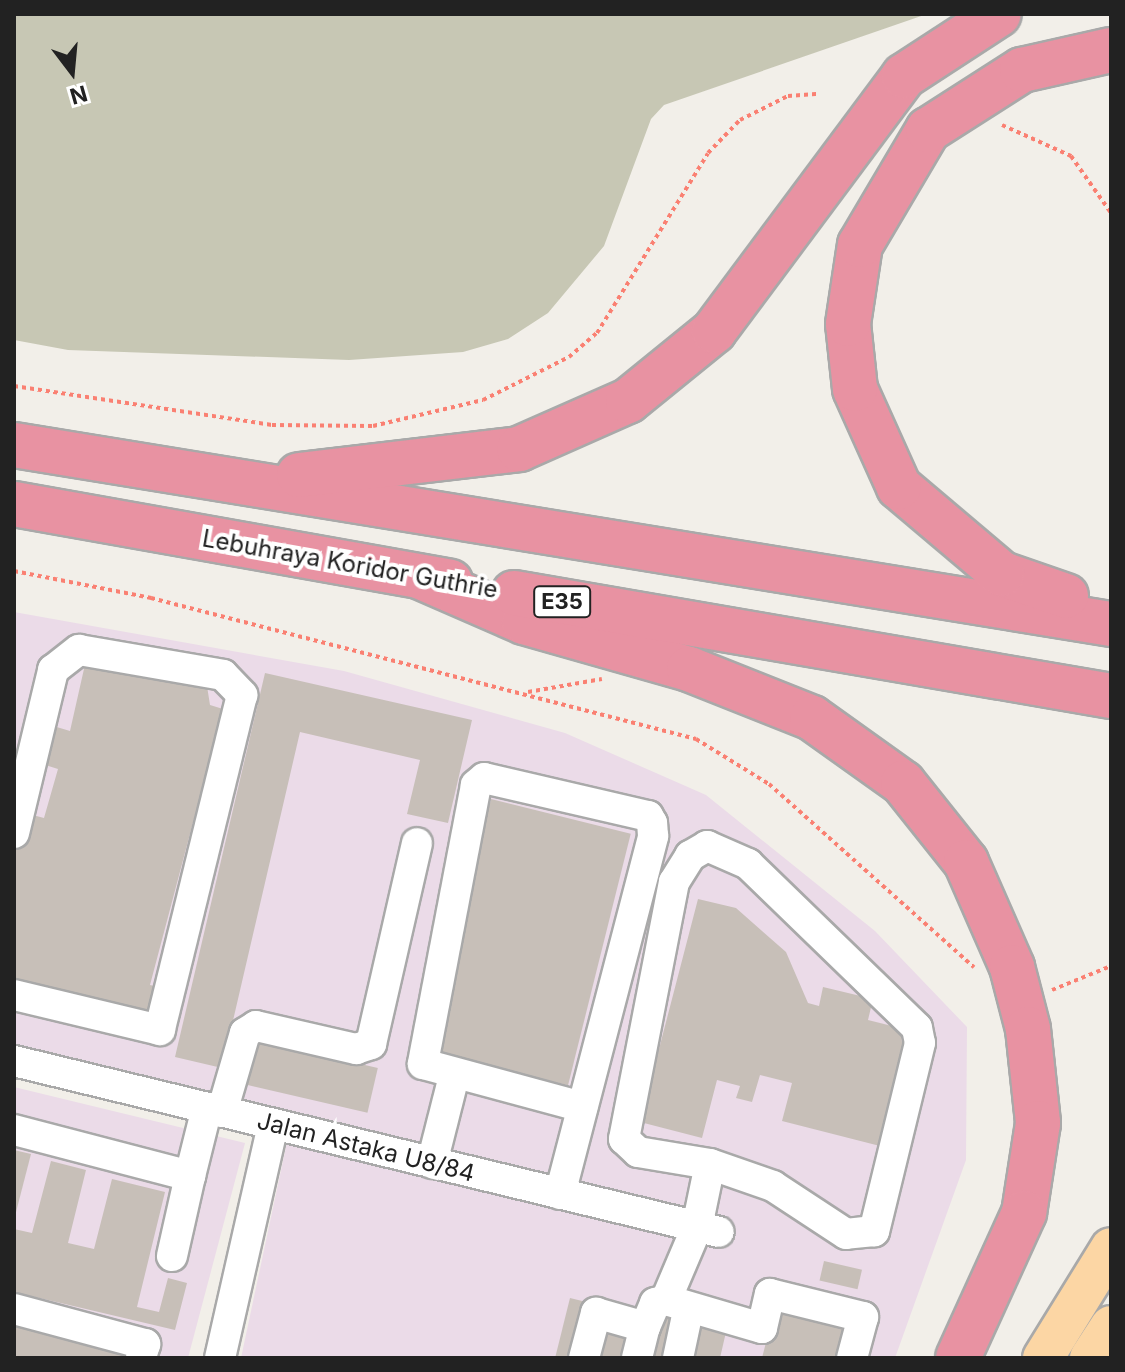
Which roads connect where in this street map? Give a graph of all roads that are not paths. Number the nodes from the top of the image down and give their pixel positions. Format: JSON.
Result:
{"nodes":[{"id":1,"x":999,"y":14,"type":"edge"},
{"id":2,"x":1111,"y":50,"type":"edge"},
{"id":3,"x":14,"y":445,"type":"edge"},
{"id":4,"x":176,"y":474,"type":"junction"},
{"id":5,"x":14,"y":504,"type":"edge"},
{"id":6,"x":421,"y":577,"type":"junction"},
{"id":7,"x":1111,"y":623,"type":"edge"},
{"id":8,"x":1111,"y":696,"type":"edge"},
{"id":9,"x":14,"y":833,"type":"edge"},
{"id":10,"x":417,"y":843,"type":"dead end"},
{"id":11,"x":14,"y":995,"type":"edge"},
{"id":12,"x":14,"y":1061,"type":"edge"},
{"id":13,"x":454,"y":1076,"type":"junction"},
{"id":14,"x":582,"y":1107,"type":"junction"},
{"id":15,"x":214,"y":1110,"type":"junction"},
{"id":16,"x":273,"y":1124,"type":"junction"},
{"id":17,"x":14,"y":1130,"type":"edge"},
{"id":18,"x":432,"y":1163,"type":"junction"},
{"id":19,"x":710,"y":1164,"type":"junction"},
{"id":20,"x":190,"y":1176,"type":"junction"},
{"id":21,"x":560,"y":1194,"type":"junction"},
{"id":22,"x":708,"y":1229,"type":"junction"},
{"id":23,"x":1111,"y":1248,"type":"edge"},
{"id":24,"x":172,"y":1256,"type":"dead end"},
{"id":25,"x":677,"y":1305,"type":"junction"},
{"id":26,"x":14,"y":1309,"type":"edge"},
{"id":27,"x":1111,"y":1326,"type":"edge"},
{"id":28,"x":645,"y":1327,"type":"junction"},
{"id":29,"x":141,"y":1358,"type":"edge"},
{"id":30,"x":220,"y":1358,"type":"edge"},
{"id":31,"x":584,"y":1358,"type":"edge"},
{"id":32,"x":637,"y":1358,"type":"edge"},
{"id":33,"x":678,"y":1358,"type":"edge"},
{"id":34,"x":852,"y":1358,"type":"edge"},
{"id":35,"x":958,"y":1358,"type":"edge"},
{"id":36,"x":1043,"y":1358,"type":"edge"},
{"id":37,"x":1090,"y":1358,"type":"edge"}],
"edges":[{"from":1,"to":4,"type":"highway"},
{"from":2,"to":7,"type":"highway"},
{"from":3,"to":4,"type":"highway"},
{"from":4,"to":7,"type":"highway"},
{"from":5,"to":6,"type":"highway","name":"Lebuhraya Koridor Guthrie","number":"E35"},
{"from":6,"to":8,"type":"highway","name":"Lebuhraya Koridor Guthrie","number":"E35"},
{"from":6,"to":35,"type":"highway"},
{"from":9,"to":11,"type":"street"},
{"from":10,"to":15,"type":"street"},
{"from":12,"to":15,"type":"street","name":"Jalan Astaka U8/84"},
{"from":13,"to":14,"type":"street"},
{"from":13,"to":14,"type":"street"},
{"from":13,"to":18,"type":"street"},
{"from":14,"to":21,"type":"street"},
{"from":15,"to":16,"type":"street","name":"Jalan Astaka U8/84"},
{"from":15,"to":20,"type":"street"},
{"from":16,"to":18,"type":"street","name":"Jalan Astaka U8/84"},
{"from":16,"to":30,"type":"street"},
{"from":17,"to":20,"type":"street"},
{"from":18,"to":21,"type":"street","name":"Jalan Astaka U8/84"},
{"from":19,"to":19,"type":"street"},
{"from":19,"to":22,"type":"street"},
{"from":20,"to":24,"type":"street"},
{"from":21,"to":22,"type":"street","name":"Jalan Astaka U8/84"},
{"from":22,"to":25,"type":"street"},
{"from":23,"to":36,"type":"main road"},
{"from":25,"to":28,"type":"street"},
{"from":25,"to":33,"type":"street"},
{"from":25,"to":34,"type":"street"},
{"from":26,"to":29,"type":"street"},
{"from":27,"to":37,"type":"main road"},
{"from":28,"to":31,"type":"street"},
{"from":28,"to":32,"type":"street"}]}
